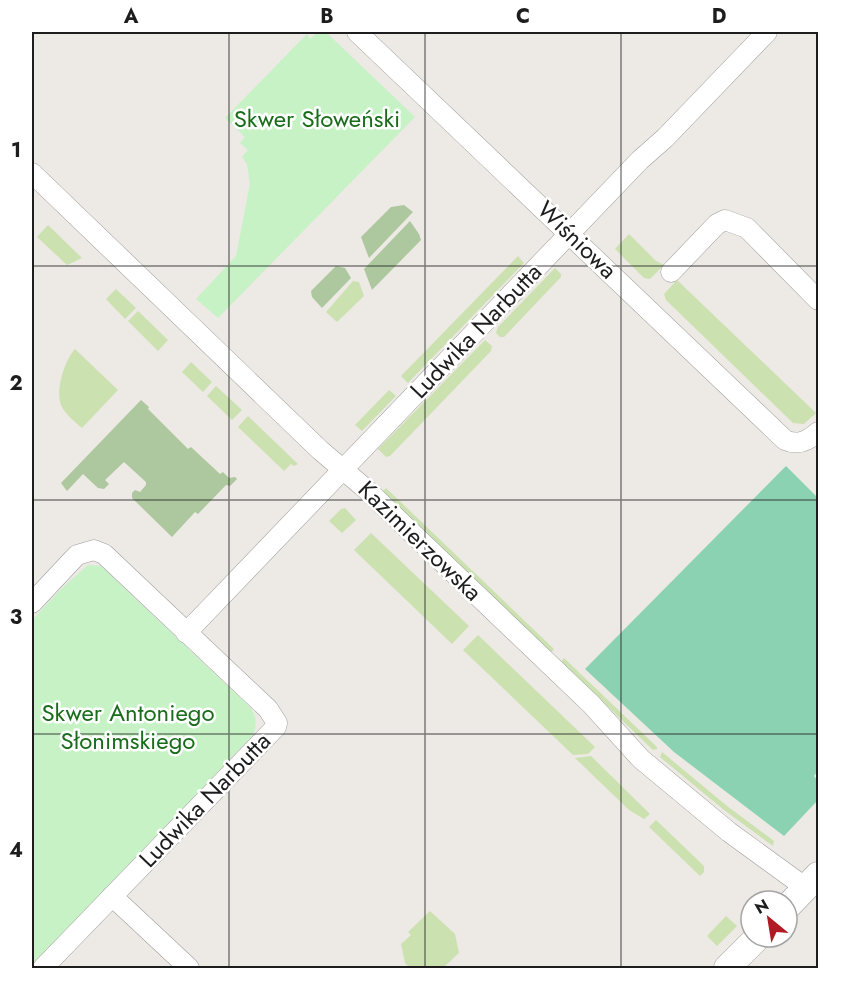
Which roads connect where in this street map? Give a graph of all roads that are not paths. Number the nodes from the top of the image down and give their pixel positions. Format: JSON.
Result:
{"nodes":[{"id":1,"x":357,"y":32,"type":"edge"},
{"id":2,"x":767,"y":32,"type":"edge"},
{"id":3,"x":32,"y":173,"type":"edge"},
{"id":4,"x":570,"y":233,"type":"junction"},
{"id":5,"x":671,"y":272,"type":"dead end"},
{"id":6,"x":819,"y":300,"type":"edge"},
{"id":7,"x":819,"y":432,"type":"edge"},
{"id":8,"x":342,"y":470,"type":"junction"},
{"id":9,"x":32,"y":603,"type":"edge"},
{"id":10,"x":186,"y":633,"type":"junction"},
{"id":11,"x":814,"y":886,"type":"edge"},
{"id":12,"x":112,"y":896,"type":"junction"},
{"id":13,"x":799,"y":898,"type":"edge"},
{"id":14,"x":746,"y":949,"type":"edge"},
{"id":15,"x":43,"y":969,"type":"edge"},
{"id":16,"x":189,"y":969,"type":"edge"},
{"id":17,"x":727,"y":969,"type":"edge"}],
"edges":[{"from":1,"to":4,"type":"street","name":"Wiśniowa"},
{"from":2,"to":4,"type":"street","name":"Ludwika Narbutta"},
{"from":3,"to":8,"type":"street","name":"Kazimierzowska"},
{"from":4,"to":7,"type":"street","name":"Wiśniowa"},
{"from":4,"to":8,"type":"street","name":"Ludwika Narbutta"},
{"from":5,"to":6,"type":"street"},
{"from":8,"to":10,"type":"street","name":"Ludwika Narbutta"},
{"from":8,"to":11,"type":"street","name":"Kazimierzowska"},
{"from":9,"to":10,"type":"street","name":"Ludwika Narbutta"},
{"from":10,"to":12,"type":"street","name":"Ludwika Narbutta"},
{"from":11,"to":13,"type":"street"},
{"from":12,"to":15,"type":"street","name":"Ludwika Narbutta"},
{"from":12,"to":16,"type":"street"},
{"from":14,"to":17,"type":"street"}]}
